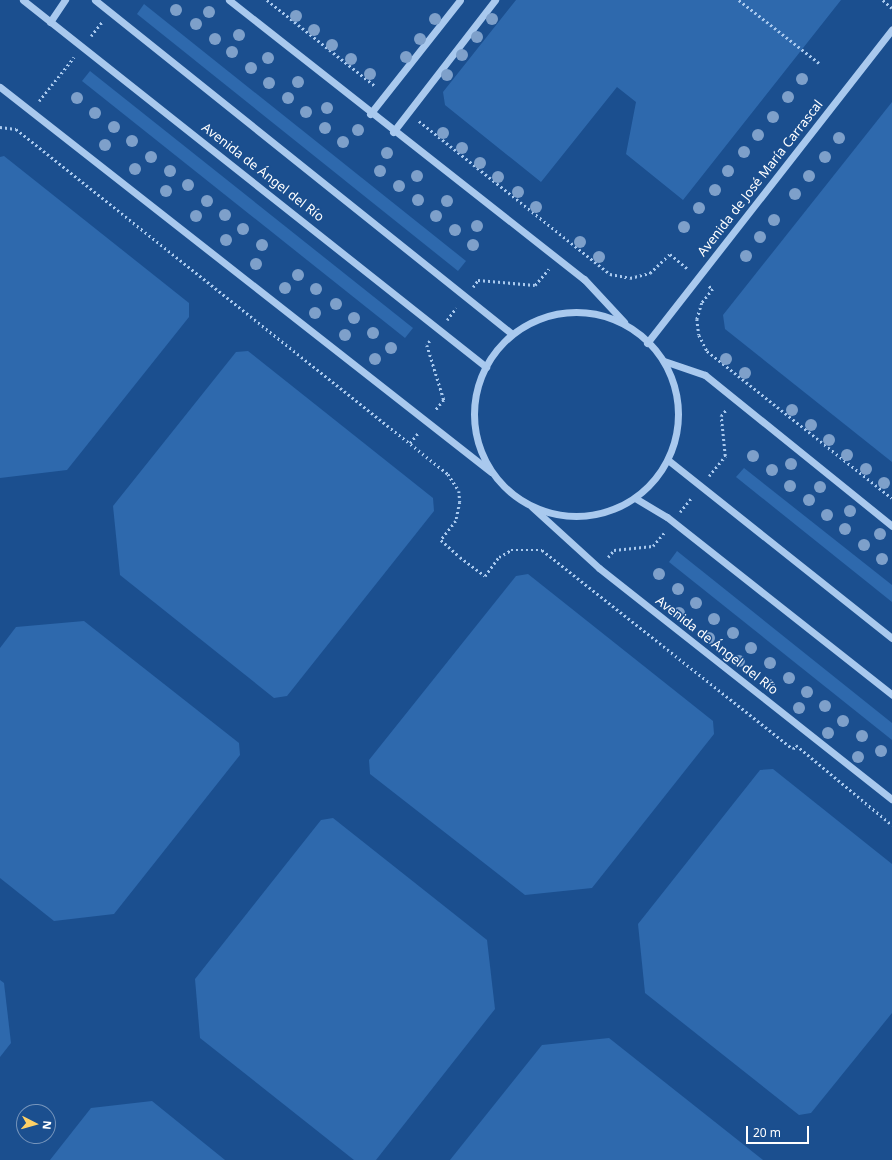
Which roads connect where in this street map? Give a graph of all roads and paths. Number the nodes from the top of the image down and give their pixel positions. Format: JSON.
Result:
{"nodes":[{"id":1,"x":23,"y":0,"type":"edge"},
{"id":2,"x":65,"y":0,"type":"edge"},
{"id":3,"x":95,"y":0,"type":"edge"},
{"id":4,"x":229,"y":0,"type":"edge"},
{"id":5,"x":267,"y":0,"type":"edge"},
{"id":6,"x":460,"y":0,"type":"edge"},
{"id":7,"x":495,"y":0,"type":"edge"},
{"id":8,"x":739,"y":0,"type":"edge"},
{"id":9,"x":883,"y":0,"type":"edge"},
{"id":10,"x":892,"y":8,"type":"edge"},
{"id":11,"x":110,"y":12,"type":"junction"},
{"id":12,"x":50,"y":22,"type":"junction"},
{"id":13,"x":892,"y":29,"type":"edge"},
{"id":14,"x":82,"y":47,"type":"junction"},
{"id":15,"x":819,"y":63,"type":"dead end"},
{"id":16,"x":0,"y":87,"type":"edge"},
{"id":17,"x":377,"y":88,"type":"dead end"},
{"id":18,"x":31,"y":112,"type":"junction"},
{"id":19,"x":370,"y":114,"type":"junction"},
{"id":20,"x":416,"y":118,"type":"dead end"},
{"id":21,"x":0,"y":127,"type":"edge"},
{"id":22,"x":16,"y":129,"type":"junction"},
{"id":23,"x":393,"y":132,"type":"junction"},
{"id":24,"x":570,"y":242,"type":"junction"},
{"id":25,"x":670,"y":254,"type":"dead end"},
{"id":26,"x":556,"y":259,"type":"junction"},
{"id":27,"x":713,"y":289,"type":"dead end"},
{"id":28,"x":465,"y":297,"type":"junction"},
{"id":29,"x":626,"y":324,"type":"junction"},
{"id":30,"x":439,"y":329,"type":"junction"},
{"id":31,"x":512,"y":334,"type":"junction"},
{"id":32,"x":647,"y":343,"type":"junction"},
{"id":33,"x":664,"y":361,"type":"junction"},
{"id":34,"x":486,"y":367,"type":"junction"},
{"id":35,"x":747,"y":383,"type":"junction"},
{"id":36,"x":735,"y":399,"type":"junction"},
{"id":37,"x":426,"y":422,"type":"junction"},
{"id":38,"x":410,"y":444,"type":"junction"},
{"id":39,"x":668,"y":460,"type":"junction"},
{"id":40,"x":493,"y":473,"type":"junction"},
{"id":41,"x":701,"y":486,"type":"junction"},
{"id":42,"x":635,"y":498,"type":"junction"},
{"id":43,"x":892,"y":498,"type":"edge"},
{"id":44,"x":531,"y":506,"type":"junction"},
{"id":45,"x":673,"y":521,"type":"junction"},
{"id":46,"x":892,"y":526,"type":"edge"},
{"id":47,"x":599,"y":568,"type":"junction"},
{"id":48,"x":587,"y":584,"type":"junction"},
{"id":49,"x":892,"y":638,"type":"edge"},
{"id":50,"x":892,"y":695,"type":"edge"},
{"id":51,"x":892,"y":799,"type":"edge"},
{"id":52,"x":892,"y":825,"type":"edge"}],
"edges":[{"from":1,"to":12,"type":"street","name":"Avenida de Ángel del Río"},
{"from":2,"to":12,"type":"street"},
{"from":3,"to":11,"type":"street","name":"Avenida de Ángel del Río"},
{"from":4,"to":19,"type":"street"},
{"from":5,"to":17,"type":"path"},
{"from":6,"to":19,"type":"street"},
{"from":7,"to":23,"type":"street"},
{"from":8,"to":15,"type":"path"},
{"from":9,"to":10,"type":"path"},
{"from":11,"to":14,"type":"path"},
{"from":11,"to":28,"type":"street","name":"Avenida de Ángel del Río"},
{"from":12,"to":14,"type":"street","name":"Avenida de Ángel del Río"},
{"from":13,"to":32,"type":"street","name":"Avenida de José María Carrascal"},
{"from":14,"to":18,"type":"path"},
{"from":14,"to":30,"type":"street","name":"Avenida de Ángel del Río"},
{"from":16,"to":18,"type":"street"},
{"from":18,"to":22,"type":"path"},
{"from":18,"to":37,"type":"street"},
{"from":19,"to":23,"type":"street"},
{"from":20,"to":24,"type":"path"},
{"from":21,"to":22,"type":"path"},
{"from":22,"to":38,"type":"path"},
{"from":23,"to":26,"type":"street"},
{"from":24,"to":25,"type":"path"},
{"from":24,"to":26,"type":"path"},
{"from":26,"to":28,"type":"path"},
{"from":26,"to":29,"type":"street"},
{"from":27,"to":35,"type":"path"},
{"from":28,"to":30,"type":"path"},
{"from":28,"to":31,"type":"street","name":"Avenida de Ángel del Río"},
{"from":29,"to":31,"type":"street"},
{"from":29,"to":32,"type":"street"},
{"from":30,"to":34,"type":"street","name":"Avenida de Ángel del Río"},
{"from":30,"to":37,"type":"path"},
{"from":31,"to":34,"type":"street"},
{"from":32,"to":33,"type":"street"},
{"from":33,"to":36,"type":"street"},
{"from":33,"to":39,"type":"street"},
{"from":34,"to":40,"type":"street"},
{"from":35,"to":36,"type":"path"},
{"from":35,"to":43,"type":"path"},
{"from":36,"to":41,"type":"path"},
{"from":36,"to":46,"type":"street"},
{"from":37,"to":38,"type":"path"},
{"from":37,"to":40,"type":"street"},
{"from":38,"to":48,"type":"path"},
{"from":39,"to":41,"type":"street"},
{"from":39,"to":42,"type":"street"},
{"from":40,"to":44,"type":"street"},
{"from":41,"to":45,"type":"path"},
{"from":41,"to":49,"type":"street"},
{"from":42,"to":44,"type":"street"},
{"from":42,"to":45,"type":"street"},
{"from":44,"to":47,"type":"street","name":"Avenida de Ángel del Río"},
{"from":45,"to":47,"type":"path"},
{"from":45,"to":50,"type":"street"},
{"from":47,"to":48,"type":"path"},
{"from":47,"to":51,"type":"street","name":"Avenida de Ángel del Río"},
{"from":48,"to":52,"type":"path"}]}
